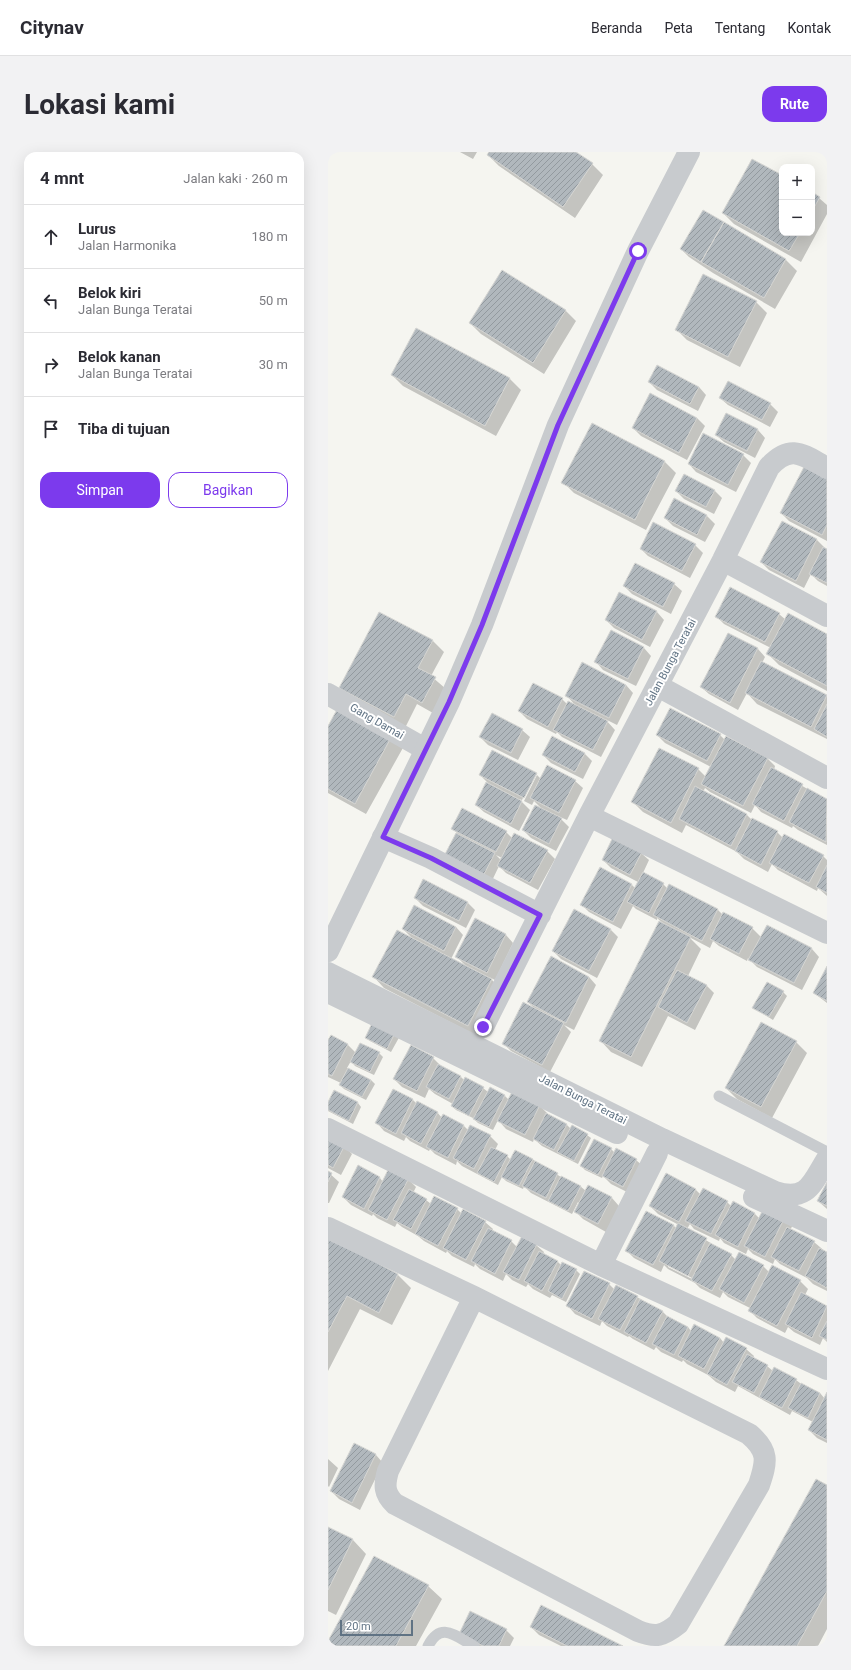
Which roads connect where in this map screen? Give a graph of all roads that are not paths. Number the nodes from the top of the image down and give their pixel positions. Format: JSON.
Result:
{"nodes":[{"id":1,"x":689,"y":152,"type":"edge"},
{"id":2,"x":827,"y":468,"type":"edge"},
{"id":3,"x":723,"y":560,"type":"junction"},
{"id":4,"x":827,"y":616,"type":"edge"},
{"id":5,"x":658,"y":686,"type":"junction"},
{"id":6,"x":328,"y":694,"type":"edge"},
{"id":7,"x":425,"y":749,"type":"junction"},
{"id":8,"x":827,"y":778,"type":"edge"},
{"id":9,"x":590,"y":816,"type":"junction"},
{"id":10,"x":383,"y":837,"type":"junction"},
{"id":11,"x":540,"y":915,"type":"junction"},
{"id":12,"x":827,"y":933,"type":"edge"},
{"id":13,"x":328,"y":951,"type":"edge"},
{"id":14,"x":328,"y":973,"type":"edge"},
{"id":15,"x":328,"y":992,"type":"edge"},
{"id":16,"x":483,"y":1027,"type":"dead end"},
{"id":17,"x":719,"y":1096,"type":"dead end"},
{"id":18,"x":328,"y":1129,"type":"edge"},
{"id":19,"x":827,"y":1152,"type":"edge"},
{"id":20,"x":657,"y":1153,"type":"junction"},
{"id":21,"x":827,"y":1159,"type":"edge"},
{"id":22,"x":328,"y":1228,"type":"edge"},
{"id":23,"x":827,"y":1231,"type":"edge"},
{"id":24,"x":601,"y":1264,"type":"junction"},
{"id":25,"x":474,"y":1297,"type":"junction"},
{"id":26,"x":827,"y":1369,"type":"edge"},
{"id":27,"x":428,"y":1646,"type":"edge"},
{"id":28,"x":474,"y":1646,"type":"edge"}],
"edges":[{"from":1,"to":7,"type":"street"},
{"from":2,"to":3,"type":"street","name":"Jalan Bunga Teratai"},
{"from":3,"to":4,"type":"street"},
{"from":3,"to":5,"type":"street","name":"Jalan Bunga Teratai"},
{"from":5,"to":8,"type":"street"},
{"from":5,"to":9,"type":"street","name":"Jalan Bunga Teratai"},
{"from":6,"to":7,"type":"street","name":"Gang Damai"},
{"from":7,"to":10,"type":"street"},
{"from":9,"to":11,"type":"street","name":"Jalan Bunga Teratai"},
{"from":9,"to":12,"type":"street"},
{"from":10,"to":11,"type":"street"},
{"from":10,"to":13,"type":"street"},
{"from":11,"to":16,"type":"street","name":"Jalan Bunga Teratai"},
{"from":14,"to":21,"type":"street","name":"Jalan Bunga Teratai"},
{"from":15,"to":20,"type":"street"},
{"from":17,"to":19,"type":"lane"},
{"from":18,"to":24,"type":"street"},
{"from":20,"to":23,"type":"street"},
{"from":20,"to":24,"type":"street"},
{"from":22,"to":25,"type":"street"},
{"from":24,"to":26,"type":"street"},
{"from":25,"to":25,"type":"street"},
{"from":27,"to":28,"type":"lane"}]}
